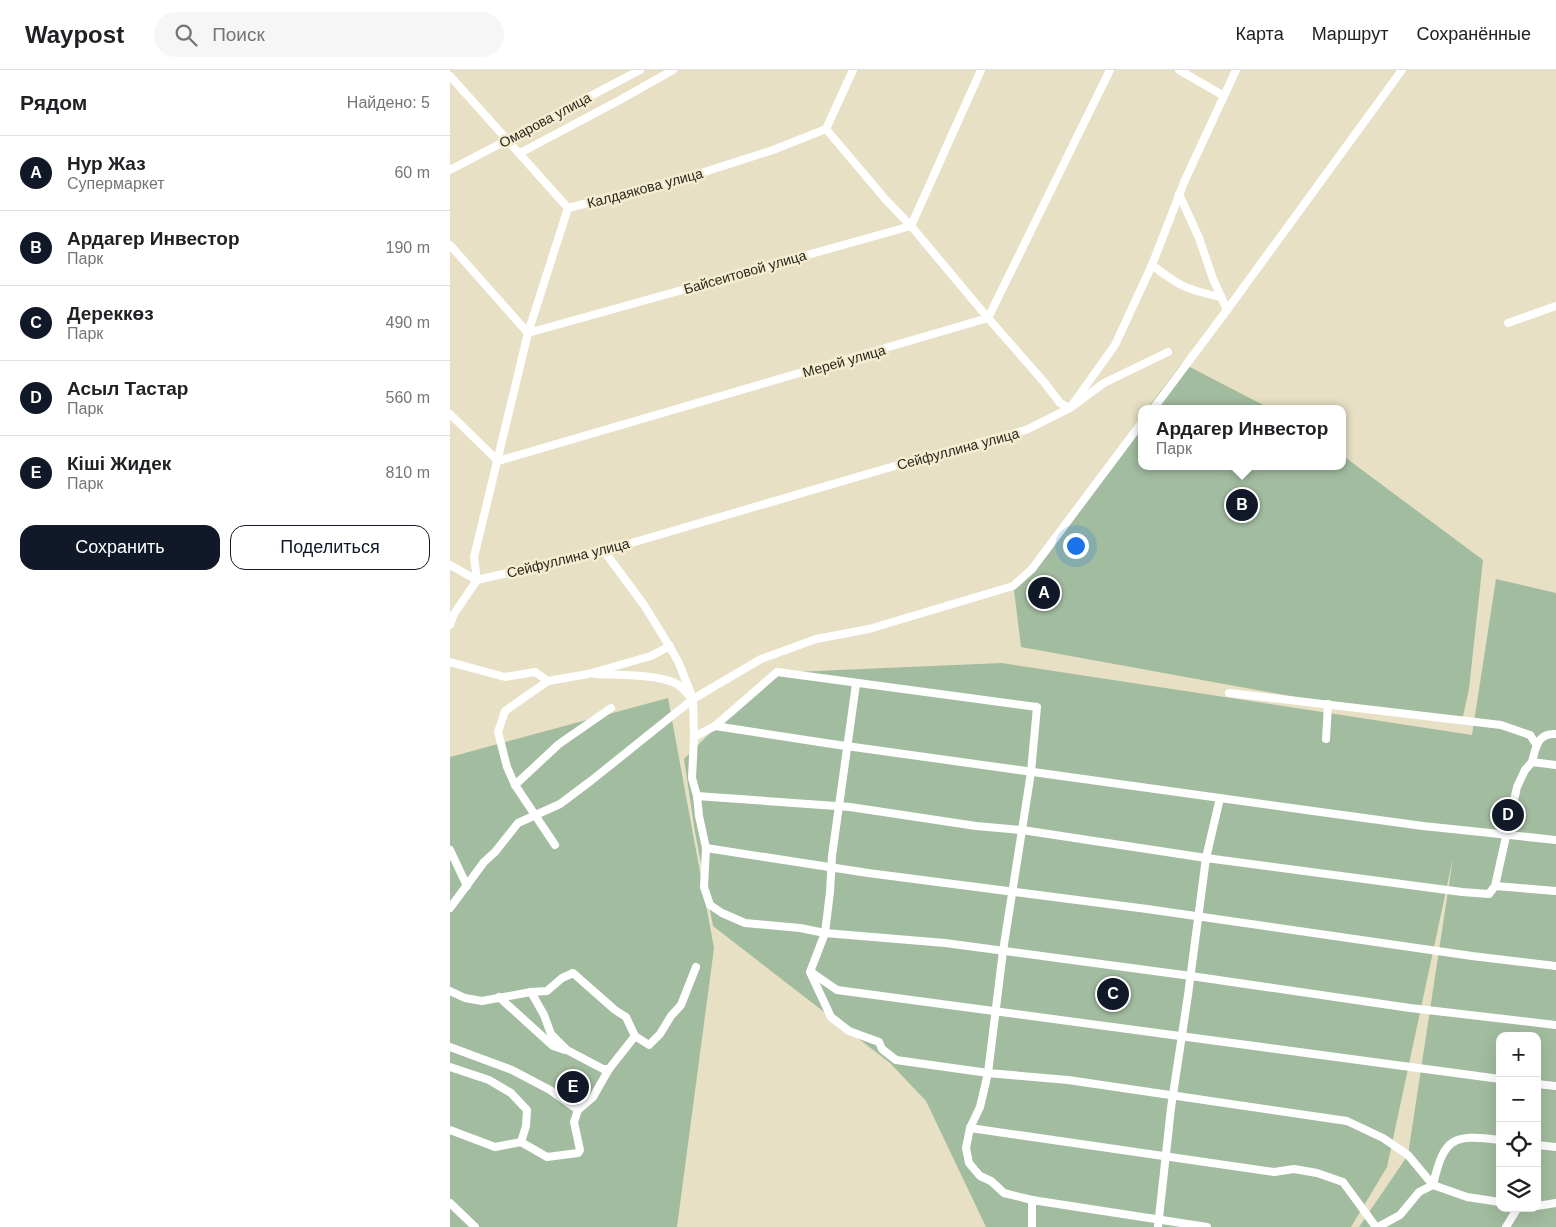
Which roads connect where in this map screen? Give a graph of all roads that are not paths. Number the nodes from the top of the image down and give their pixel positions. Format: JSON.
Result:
{"nodes":[{"id":1,"x":640,"y":70,"type":"edge"},
{"id":2,"x":673,"y":70,"type":"edge"},
{"id":3,"x":853,"y":70,"type":"edge"},
{"id":4,"x":981,"y":70,"type":"edge"},
{"id":5,"x":1110,"y":70,"type":"edge"},
{"id":6,"x":1178,"y":70,"type":"edge"},
{"id":7,"x":1236,"y":70,"type":"edge"},
{"id":8,"x":1402,"y":70,"type":"edge"},
{"id":9,"x":450,"y":76,"type":"edge"},
{"id":10,"x":1224,"y":96,"type":"junction"},
{"id":11,"x":826,"y":129,"type":"junction"},
{"id":12,"x":507,"y":140,"type":"junction"},
{"id":13,"x":520,"y":154,"type":"junction"},
{"id":14,"x":450,"y":170,"type":"edge"},
{"id":15,"x":1179,"y":194,"type":"junction"},
{"id":16,"x":568,"y":208,"type":"junction"},
{"id":17,"x":911,"y":226,"type":"junction"},
{"id":18,"x":450,"y":245,"type":"edge"},
{"id":19,"x":1152,"y":265,"type":"junction"},
{"id":20,"x":1221,"y":297,"type":"junction"},
{"id":21,"x":1556,"y":306,"type":"edge"},
{"id":22,"x":1227,"y":310,"type":"junction"},
{"id":23,"x":988,"y":318,"type":"junction"},
{"id":24,"x":1508,"y":323,"type":"dead end"},
{"id":25,"x":528,"y":333,"type":"junction"},
{"id":26,"x":1168,"y":352,"type":"dead end"},
{"id":27,"x":1155,"y":405,"type":"edge"},
{"id":28,"x":1070,"y":408,"type":"junction"},
{"id":29,"x":450,"y":414,"type":"edge"},
{"id":30,"x":1138,"y":427,"type":"edge"},
{"id":31,"x":498,"y":461,"type":"junction"},
{"id":32,"x":604,"y":551,"type":"junction"},
{"id":33,"x":450,"y":565,"type":"edge"},
{"id":34,"x":477,"y":580,"type":"junction"},
{"id":35,"x":450,"y":625,"type":"edge"},
{"id":36,"x":670,"y":646,"type":"junction"},
{"id":37,"x":450,"y":662,"type":"edge"},
{"id":38,"x":588,"y":674,"type":"junction"},
{"id":39,"x":548,"y":682,"type":"junction"},
{"id":40,"x":856,"y":684,"type":"junction"},
{"id":41,"x":1229,"y":693,"type":"dead end"},
{"id":42,"x":693,"y":699,"type":"junction"},
{"id":43,"x":1328,"y":704,"type":"junction"},
{"id":44,"x":611,"y":708,"type":"dead end"},
{"id":45,"x":716,"y":726,"type":"junction"},
{"id":46,"x":1556,"y":734,"type":"edge"},
{"id":47,"x":694,"y":737,"type":"junction"},
{"id":48,"x":1326,"y":739,"type":"dead end"},
{"id":49,"x":1536,"y":744,"type":"junction"},
{"id":50,"x":847,"y":746,"type":"junction"},
{"id":51,"x":1532,"y":762,"type":"junction"},
{"id":52,"x":1556,"y":765,"type":"edge"},
{"id":53,"x":1031,"y":772,"type":"junction"},
{"id":54,"x":514,"y":786,"type":"junction"},
{"id":55,"x":697,"y":796,"type":"junction"},
{"id":56,"x":1220,"y":798,"type":"junction"},
{"id":57,"x":839,"y":806,"type":"junction"},
{"id":58,"x":535,"y":816,"type":"junction"},
{"id":59,"x":1022,"y":830,"type":"junction"},
{"id":60,"x":1507,"y":834,"type":"junction"},
{"id":61,"x":1556,"y":840,"type":"edge"},
{"id":62,"x":555,"y":845,"type":"dead end"},
{"id":63,"x":706,"y":848,"type":"junction"},
{"id":64,"x":450,"y":850,"type":"edge"},
{"id":65,"x":1206,"y":858,"type":"junction"},
{"id":66,"x":832,"y":868,"type":"junction"},
{"id":67,"x":467,"y":886,"type":"junction"},
{"id":68,"x":1495,"y":886,"type":"junction"},
{"id":69,"x":1013,"y":891,"type":"junction"},
{"id":70,"x":1556,"y":891,"type":"edge"},
{"id":71,"x":450,"y":908,"type":"edge"},
{"id":72,"x":1199,"y":918,"type":"junction"},
{"id":73,"x":825,"y":933,"type":"junction"},
{"id":74,"x":1003,"y":950,"type":"junction"},
{"id":75,"x":1556,"y":966,"type":"edge"},
{"id":76,"x":696,"y":967,"type":"dead end"},
{"id":77,"x":810,"y":972,"type":"junction"},
{"id":78,"x":1191,"y":976,"type":"junction"},
{"id":79,"x":450,"y":991,"type":"edge"},
{"id":80,"x":531,"y":992,"type":"junction"},
{"id":81,"x":499,"y":997,"type":"junction"},
{"id":82,"x":996,"y":1010,"type":"junction"},
{"id":83,"x":1556,"y":1025,"type":"edge"},
{"id":84,"x":635,"y":1036,"type":"junction"},
{"id":85,"x":1182,"y":1036,"type":"junction"},
{"id":86,"x":450,"y":1047,"type":"edge"},
{"id":87,"x":566,"y":1050,"type":"junction"},
{"id":88,"x":450,"y":1067,"type":"edge"},
{"id":89,"x":609,"y":1070,"type":"junction"},
{"id":90,"x":988,"y":1073,"type":"junction"},
{"id":91,"x":1496,"y":1078,"type":"edge"},
{"id":92,"x":1541,"y":1084,"type":"edge"},
{"id":93,"x":1556,"y":1086,"type":"edge"},
{"id":94,"x":1173,"y":1095,"type":"junction"},
{"id":95,"x":578,"y":1110,"type":"junction"},
{"id":96,"x":970,"y":1128,"type":"junction"},
{"id":97,"x":450,"y":1130,"type":"edge"},
{"id":98,"x":1496,"y":1140,"type":"edge"},
{"id":99,"x":521,"y":1142,"type":"junction"},
{"id":100,"x":1541,"y":1145,"type":"edge"},
{"id":101,"x":1556,"y":1147,"type":"edge"},
{"id":102,"x":1165,"y":1157,"type":"junction"},
{"id":103,"x":1433,"y":1185,"type":"junction"},
{"id":104,"x":1032,"y":1200,"type":"junction"},
{"id":105,"x":1496,"y":1201,"type":"edge"},
{"id":106,"x":450,"y":1203,"type":"edge"},
{"id":107,"x":1556,"y":1204,"type":"edge"},
{"id":108,"x":1541,"y":1206,"type":"edge"},
{"id":109,"x":1514,"y":1212,"type":"edge"},
{"id":110,"x":1158,"y":1223,"type":"edge"},
{"id":111,"x":1391,"y":1223,"type":"edge"},
{"id":112,"x":474,"y":1227,"type":"edge"},
{"id":113,"x":1032,"y":1227,"type":"edge"},
{"id":114,"x":1208,"y":1227,"type":"edge"},
{"id":115,"x":1377,"y":1227,"type":"edge"},
{"id":116,"x":1506,"y":1227,"type":"edge"}],
"edges":[{"from":1,"to":12,"type":"street","name":"Омарова улица"},
{"from":2,"to":13,"type":"street"},
{"from":3,"to":11,"type":"street"},
{"from":4,"to":17,"type":"street"},
{"from":5,"to":23,"type":"street"},
{"from":6,"to":10,"type":"street"},
{"from":7,"to":10,"type":"street","name":"Сейфуллина улица"},
{"from":8,"to":22,"type":"street"},
{"from":9,"to":12,"type":"street","name":"Калдаякова улица"},
{"from":10,"to":15,"type":"street","name":"Сейфуллина улица"},
{"from":11,"to":16,"type":"street","name":"Калдаякова улица"},
{"from":11,"to":17,"type":"street"},
{"from":12,"to":13,"type":"street","name":"Калдаякова улица"},
{"from":12,"to":14,"type":"street","name":"Омарова улица"},
{"from":13,"to":16,"type":"street","name":"Калдаякова улица"},
{"from":15,"to":19,"type":"street","name":"Сейфуллина улица"},
{"from":15,"to":20,"type":"street"},
{"from":16,"to":25,"type":"street"},
{"from":17,"to":23,"type":"street"},
{"from":17,"to":25,"type":"street","name":"Байсеитовой улица"},
{"from":18,"to":25,"type":"street"},
{"from":19,"to":20,"type":"street"},
{"from":19,"to":28,"type":"street","name":"Сейфуллина улица"},
{"from":20,"to":22,"type":"street"},
{"from":21,"to":24,"type":"street"},
{"from":22,"to":27,"type":"street"},
{"from":23,"to":28,"type":"street"},
{"from":23,"to":31,"type":"street","name":"Мерей улица"},
{"from":25,"to":31,"type":"street"},
{"from":26,"to":28,"type":"street"},
{"from":28,"to":32,"type":"street","name":"Сейфуллина улица"},
{"from":29,"to":31,"type":"street"},
{"from":30,"to":42,"type":"street"},
{"from":31,"to":34,"type":"street"},
{"from":32,"to":34,"type":"street","name":"Сейфуллина улица"},
{"from":32,"to":36,"type":"street"},
{"from":33,"to":34,"type":"street"},
{"from":34,"to":35,"type":"street"},
{"from":36,"to":38,"type":"street"},
{"from":36,"to":42,"type":"street"},
{"from":37,"to":39,"type":"street"},
{"from":38,"to":39,"type":"street"},
{"from":38,"to":42,"type":"street"},
{"from":39,"to":54,"type":"street"},
{"from":40,"to":45,"type":"street"},
{"from":40,"to":50,"type":"street"},
{"from":40,"to":53,"type":"street"},
{"from":41,"to":43,"type":"street"},
{"from":42,"to":47,"type":"street"},
{"from":42,"to":58,"type":"street"},
{"from":43,"to":48,"type":"street"},
{"from":43,"to":49,"type":"street"},
{"from":44,"to":54,"type":"street"},
{"from":45,"to":47,"type":"street"},
{"from":45,"to":50,"type":"street"},
{"from":46,"to":49,"type":"street"},
{"from":47,"to":55,"type":"street"},
{"from":49,"to":51,"type":"street"},
{"from":50,"to":53,"type":"street"},
{"from":50,"to":57,"type":"street"},
{"from":51,"to":52,"type":"street"},
{"from":51,"to":60,"type":"street"},
{"from":53,"to":56,"type":"street"},
{"from":53,"to":59,"type":"street"},
{"from":54,"to":58,"type":"street"},
{"from":55,"to":57,"type":"street"},
{"from":55,"to":63,"type":"street"},
{"from":56,"to":60,"type":"street"},
{"from":56,"to":65,"type":"street"},
{"from":57,"to":59,"type":"street"},
{"from":57,"to":66,"type":"street"},
{"from":58,"to":62,"type":"street"},
{"from":58,"to":67,"type":"street"},
{"from":59,"to":65,"type":"street"},
{"from":59,"to":69,"type":"street"},
{"from":60,"to":61,"type":"street"},
{"from":60,"to":68,"type":"street"},
{"from":63,"to":66,"type":"street"},
{"from":63,"to":73,"type":"street"},
{"from":64,"to":67,"type":"street"},
{"from":65,"to":68,"type":"street"},
{"from":65,"to":72,"type":"street"},
{"from":66,"to":69,"type":"street"},
{"from":66,"to":73,"type":"street"},
{"from":67,"to":71,"type":"street"},
{"from":68,"to":70,"type":"street"},
{"from":69,"to":72,"type":"street"},
{"from":69,"to":74,"type":"street"},
{"from":72,"to":75,"type":"street"},
{"from":72,"to":78,"type":"street"},
{"from":73,"to":74,"type":"street"},
{"from":73,"to":77,"type":"street"},
{"from":74,"to":78,"type":"street"},
{"from":74,"to":82,"type":"street"},
{"from":76,"to":84,"type":"street"},
{"from":77,"to":82,"type":"street"},
{"from":77,"to":90,"type":"street"},
{"from":78,"to":83,"type":"street"},
{"from":78,"to":85,"type":"street"},
{"from":79,"to":81,"type":"street"},
{"from":80,"to":81,"type":"street"},
{"from":80,"to":84,"type":"street"},
{"from":80,"to":87,"type":"street"},
{"from":81,"to":87,"type":"street"},
{"from":82,"to":85,"type":"street"},
{"from":82,"to":90,"type":"street"},
{"from":84,"to":89,"type":"street"},
{"from":85,"to":91,"type":"street"},
{"from":85,"to":94,"type":"street"},
{"from":86,"to":95,"type":"street"},
{"from":87,"to":89,"type":"street"},
{"from":88,"to":99,"type":"street"},
{"from":89,"to":95,"type":"street"},
{"from":90,"to":94,"type":"street"},
{"from":90,"to":96,"type":"street"},
{"from":92,"to":93,"type":"street"},
{"from":94,"to":102,"type":"street"},
{"from":94,"to":103,"type":"street"},
{"from":95,"to":99,"type":"street"},
{"from":96,"to":102,"type":"street"},
{"from":96,"to":104,"type":"street"},
{"from":97,"to":99,"type":"street"},
{"from":98,"to":103,"type":"street"},
{"from":100,"to":101,"type":"street"},
{"from":102,"to":110,"type":"street"},
{"from":102,"to":115,"type":"street"},
{"from":103,"to":105,"type":"street"},
{"from":103,"to":111,"type":"street"},
{"from":104,"to":110,"type":"street"},
{"from":104,"to":113,"type":"street"},
{"from":106,"to":112,"type":"street"},
{"from":107,"to":108,"type":"street"},
{"from":109,"to":116,"type":"street"},
{"from":110,"to":114,"type":"street"},
{"from":111,"to":115,"type":"street"}]}
